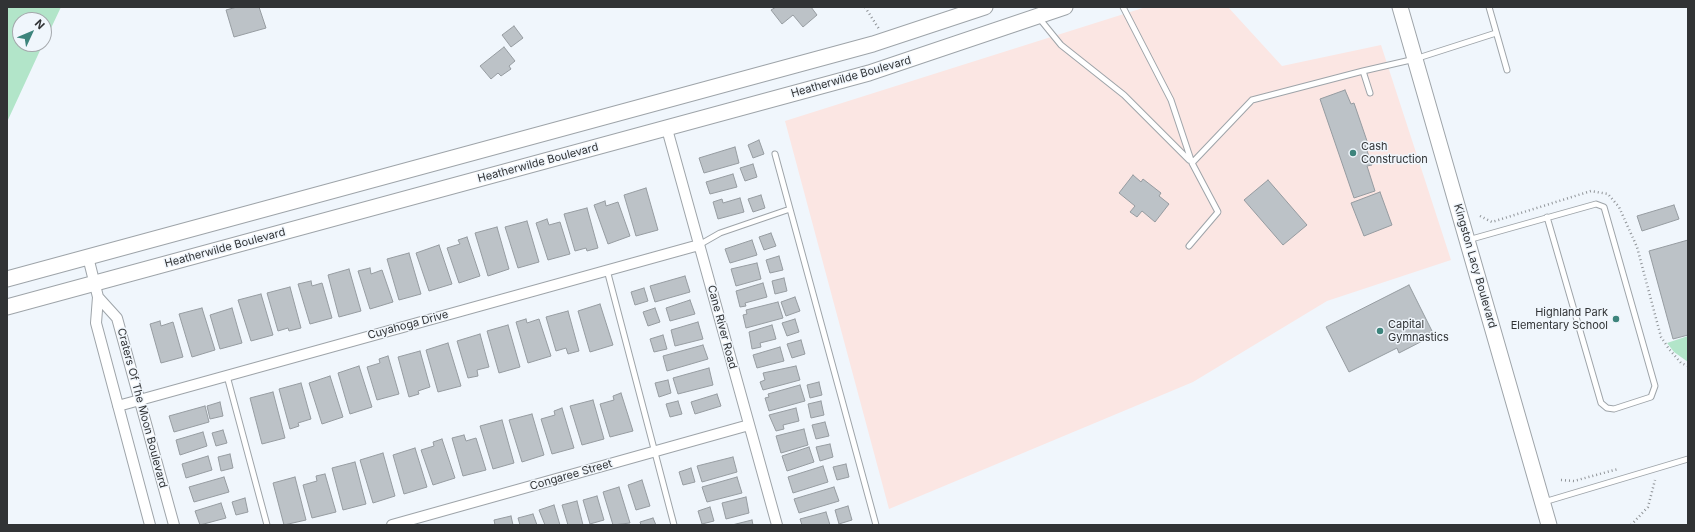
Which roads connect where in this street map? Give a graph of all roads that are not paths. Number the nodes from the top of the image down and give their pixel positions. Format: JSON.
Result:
{"nodes":[{"id":1,"x":985,"y":7,"type":"edge"},
{"id":2,"x":1066,"y":7,"type":"edge"},
{"id":3,"x":1122,"y":7,"type":"edge"},
{"id":4,"x":1400,"y":7,"type":"edge"},
{"id":5,"x":1489,"y":7,"type":"edge"},
{"id":6,"x":1036,"y":11,"type":"edge"},
{"id":7,"x":1496,"y":33,"type":"junction"},
{"id":8,"x":1415,"y":59,"type":"junction"},
{"id":9,"x":1507,"y":70,"type":"dead end"},
{"id":10,"x":1363,"y":71,"type":"junction"},
{"id":11,"x":1370,"y":93,"type":"dead end"},
{"id":12,"x":667,"y":129,"type":"junction"},
{"id":13,"x":775,"y":154,"type":"dead end"},
{"id":14,"x":1192,"y":163,"type":"junction"},
{"id":15,"x":790,"y":209,"type":"junction"},
{"id":16,"x":1547,"y":217,"type":"junction"},
{"id":17,"x":1467,"y":240,"type":"junction"},
{"id":18,"x":699,"y":245,"type":"junction"},
{"id":19,"x":1189,"y":246,"type":"dead end"},
{"id":20,"x":88,"y":257,"type":"junction"},
{"id":21,"x":607,"y":270,"type":"junction"},
{"id":22,"x":7,"y":279,"type":"edge"},
{"id":23,"x":97,"y":290,"type":"junction"},
{"id":24,"x":7,"y":306,"type":"edge"},
{"id":25,"x":227,"y":376,"type":"junction"},
{"id":26,"x":138,"y":400,"type":"junction"},
{"id":27,"x":118,"y":406,"type":"junction"},
{"id":28,"x":749,"y":425,"type":"junction"},
{"id":29,"x":654,"y":451,"type":"junction"},
{"id":30,"x":1688,"y":459,"type":"edge"},
{"id":31,"x":1543,"y":502,"type":"junction"},
{"id":32,"x":150,"y":525,"type":"edge"},
{"id":33,"x":174,"y":525,"type":"edge"},
{"id":34,"x":267,"y":525,"type":"edge"},
{"id":35,"x":392,"y":525,"type":"edge"},
{"id":36,"x":674,"y":525,"type":"edge"},
{"id":37,"x":777,"y":525,"type":"edge"},
{"id":38,"x":876,"y":525,"type":"edge"},
{"id":39,"x":1549,"y":525,"type":"edge"}],
"edges":[{"from":1,"to":20,"type":"main road"},
{"from":2,"to":6,"type":"main road","name":"Heatherwilde Boulevard"},
{"from":3,"to":14,"type":"lane"},
{"from":4,"to":8,"type":"main road","name":"Kingston Lacy Boulevard"},
{"from":5,"to":7,"type":"lane"},
{"from":6,"to":12,"type":"main road","name":"Heatherwilde Boulevard"},
{"from":6,"to":14,"type":"lane"},
{"from":7,"to":8,"type":"lane"},
{"from":7,"to":9,"type":"lane"},
{"from":8,"to":10,"type":"lane"},
{"from":8,"to":17,"type":"main road","name":"Kingston Lacy Boulevard"},
{"from":10,"to":11,"type":"lane"},
{"from":10,"to":14,"type":"lane"},
{"from":12,"to":18,"type":"street","name":"Cane River Road"},
{"from":12,"to":23,"type":"main road","name":"Heatherwilde Boulevard"},
{"from":13,"to":15,"type":"lane"},
{"from":14,"to":19,"type":"lane"},
{"from":15,"to":18,"type":"lane"},
{"from":15,"to":38,"type":"lane"},
{"from":16,"to":16,"type":"lane"},
{"from":16,"to":17,"type":"lane"},
{"from":17,"to":31,"type":"main road","name":"Kingston Lacy Boulevard"},
{"from":18,"to":21,"type":"street","name":"Cuyahoga Drive"},
{"from":18,"to":28,"type":"street","name":"Cane River Road"},
{"from":20,"to":22,"type":"main road"},
{"from":20,"to":23,"type":"street","name":"Craters Of The Moon Boulevard"},
{"from":21,"to":25,"type":"street","name":"Cuyahoga Drive"},
{"from":21,"to":29,"type":"lane"},
{"from":23,"to":24,"type":"main road","name":"Heatherwilde Boulevard"},
{"from":23,"to":26,"type":"street","name":"Craters Of The Moon Boulevard"},
{"from":23,"to":27,"type":"street","name":"Craters Of The Moon Boulevard"},
{"from":25,"to":26,"type":"street","name":"Cuyahoga Drive"},
{"from":25,"to":34,"type":"lane"},
{"from":26,"to":27,"type":"street","name":"Cuyahoga Drive"},
{"from":26,"to":33,"type":"street","name":"Craters Of The Moon Boulevard"},
{"from":27,"to":32,"type":"street","name":"Craters Of The Moon Boulevard"},
{"from":28,"to":29,"type":"street","name":"Congaree Street"},
{"from":28,"to":37,"type":"street","name":"Cane River Road"},
{"from":29,"to":35,"type":"street","name":"Congaree Street"},
{"from":29,"to":36,"type":"lane"},
{"from":30,"to":31,"type":"lane"},
{"from":31,"to":39,"type":"main road","name":"Kingston Lacy Boulevard"}]}
